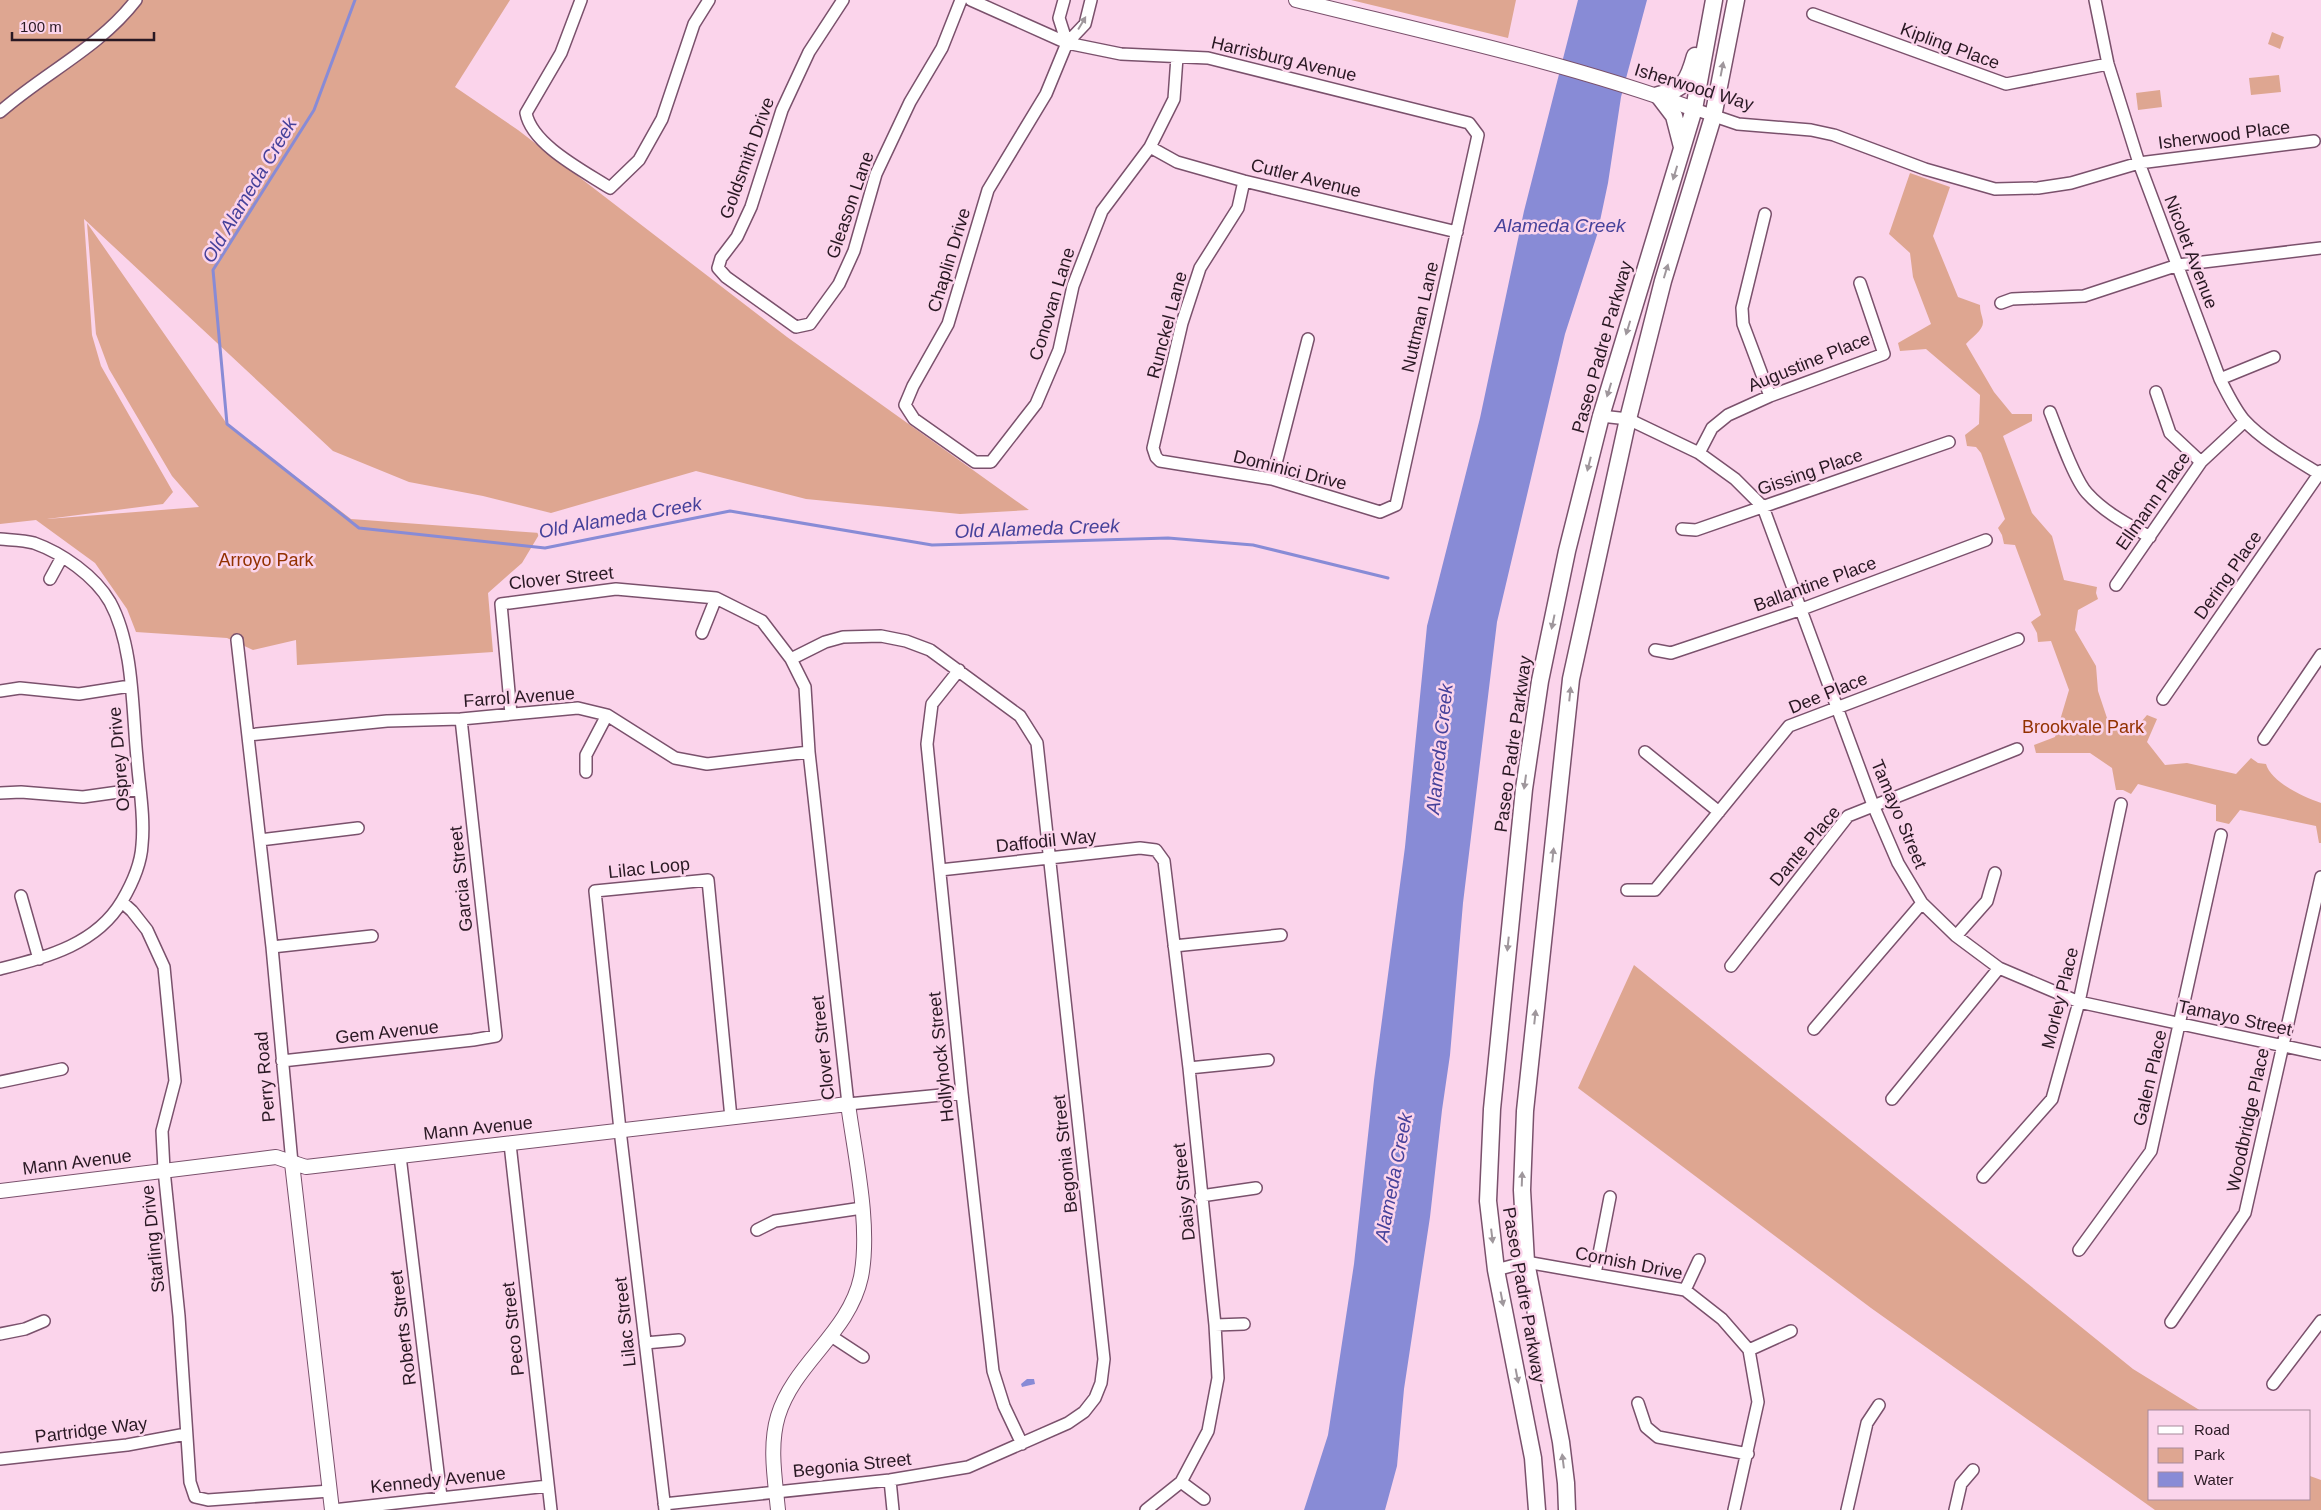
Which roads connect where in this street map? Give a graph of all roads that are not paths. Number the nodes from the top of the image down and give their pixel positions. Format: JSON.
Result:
{"nodes":[{"id":1,"x":136,"y":0,"type":"edge"},
{"id":2,"x":581,"y":0,"type":"edge"},
{"id":3,"x":709,"y":0,"type":"edge"},
{"id":4,"x":843,"y":0,"type":"edge"},
{"id":5,"x":961,"y":0,"type":"edge"},
{"id":6,"x":972,"y":0,"type":"edge"},
{"id":7,"x":1064,"y":0,"type":"edge"},
{"id":8,"x":1091,"y":0,"type":"edge"},
{"id":9,"x":1296,"y":0,"type":"edge"},
{"id":10,"x":1714,"y":0,"type":"edge"},
{"id":11,"x":1736,"y":0,"type":"edge"},
{"id":12,"x":2095,"y":0,"type":"edge"},
{"id":13,"x":1813,"y":14,"type":"dead end"},
{"id":14,"x":1067,"y":42,"type":"junction"},
{"id":15,"x":1177,"y":57,"type":"junction"},
{"id":16,"x":2108,"y":64,"type":"junction"},
{"id":17,"x":1656,"y":95,"type":"junction"},
{"id":18,"x":1694,"y":110,"type":"junction"},
{"id":19,"x":0,"y":112,"type":"edge"},
{"id":20,"x":1712,"y":117,"type":"junction"},
{"id":21,"x":1474,"y":128,"type":"joint"},
{"id":22,"x":2314,"y":141,"type":"dead end"},
{"id":23,"x":1150,"y":147,"type":"junction"},
{"id":24,"x":1682,"y":149,"type":"junction"},
{"id":25,"x":2139,"y":163,"type":"junction"},
{"id":26,"x":1244,"y":181,"type":"junction"},
{"id":27,"x":1765,"y":214,"type":"dead end"},
{"id":28,"x":1457,"y":232,"type":"junction"},
{"id":29,"x":2321,"y":248,"type":"edge"},
{"id":30,"x":2178,"y":265,"type":"junction"},
{"id":31,"x":1860,"y":283,"type":"dead end"},
{"id":32,"x":2001,"y":303,"type":"dead end"},
{"id":33,"x":796,"y":327,"type":"joint"},
{"id":34,"x":1308,"y":340,"type":"dead end"},
{"id":35,"x":2274,"y":357,"type":"dead end"},
{"id":36,"x":2220,"y":379,"type":"junction"},
{"id":37,"x":2156,"y":392,"type":"dead end"},
{"id":38,"x":1770,"y":396,"type":"junction"},
{"id":39,"x":2050,"y":412,"type":"dead end"},
{"id":40,"x":1601,"y":416,"type":"junction"},
{"id":41,"x":1628,"y":420,"type":"junction"},
{"id":42,"x":2245,"y":420,"type":"junction"},
{"id":43,"x":1949,"y":442,"type":"dead end"},
{"id":44,"x":1699,"y":453,"type":"junction"},
{"id":45,"x":1156,"y":457,"type":"joint"},
{"id":46,"x":975,"y":462,"type":"joint"},
{"id":47,"x":2201,"y":462,"type":"junction"},
{"id":48,"x":2320,"y":473,"type":"edge"},
{"id":49,"x":1272,"y":479,"type":"junction"},
{"id":50,"x":1763,"y":507,"type":"junction"},
{"id":51,"x":1387,"y":510,"type":"joint"},
{"id":52,"x":1682,"y":529,"type":"dead end"},
{"id":53,"x":2150,"y":536,"type":"junction"},
{"id":54,"x":0,"y":539,"type":"edge"},
{"id":55,"x":1986,"y":540,"type":"dead end"},
{"id":56,"x":62,"y":557,"type":"junction"},
{"id":57,"x":50,"y":579,"type":"dead end"},
{"id":58,"x":2116,"y":585,"type":"dead end"},
{"id":59,"x":716,"y":598,"type":"junction"},
{"id":60,"x":1802,"y":609,"type":"junction"},
{"id":61,"x":702,"y":633,"type":"dead end"},
{"id":62,"x":2018,"y":639,"type":"dead end"},
{"id":63,"x":237,"y":640,"type":"dead end"},
{"id":64,"x":1655,"y":650,"type":"dead end"},
{"id":65,"x":2321,"y":655,"type":"edge"},
{"id":66,"x":791,"y":659,"type":"junction"},
{"id":67,"x":959,"y":670,"type":"junction"},
{"id":68,"x":130,"y":686,"type":"junction"},
{"id":69,"x":0,"y":691,"type":"edge"},
{"id":70,"x":2163,"y":699,"type":"dead end"},
{"id":71,"x":1838,"y":707,"type":"junction"},
{"id":72,"x":511,"y":714,"type":"junction"},
{"id":73,"x":607,"y":715,"type":"junction"},
{"id":74,"x":461,"y":719,"type":"junction"},
{"id":75,"x":248,"y":735,"type":"junction"},
{"id":76,"x":2264,"y":739,"type":"dead end"},
{"id":77,"x":2017,"y":749,"type":"dead end"},
{"id":78,"x":809,"y":752,"type":"junction"},
{"id":79,"x":1646,"y":752,"type":"dead end"},
{"id":80,"x":586,"y":772,"type":"dead end"},
{"id":81,"x":140,"y":789,"type":"junction"},
{"id":82,"x":0,"y":793,"type":"edge"},
{"id":83,"x":2121,"y":804,"type":"dead end"},
{"id":84,"x":1873,"y":805,"type":"junction"},
{"id":85,"x":1719,"y":812,"type":"junction"},
{"id":86,"x":358,"y":828,"type":"dead end"},
{"id":87,"x":2222,"y":835,"type":"dead end"},
{"id":88,"x":260,"y":840,"type":"junction"},
{"id":89,"x":1156,"y":850,"type":"joint"},
{"id":90,"x":1051,"y":858,"type":"junction"},
{"id":91,"x":940,"y":870,"type":"junction"},
{"id":92,"x":1995,"y":873,"type":"dead end"},
{"id":93,"x":2321,"y":877,"type":"edge"},
{"id":94,"x":1627,"y":890,"type":"dead end"},
{"id":95,"x":21,"y":896,"type":"dead end"},
{"id":96,"x":122,"y":902,"type":"junction"},
{"id":97,"x":1922,"y":903,"type":"junction"},
{"id":98,"x":1281,"y":935,"type":"dead end"},
{"id":99,"x":372,"y":936,"type":"dead end"},
{"id":100,"x":1956,"y":936,"type":"junction"},
{"id":101,"x":1174,"y":946,"type":"junction"},
{"id":102,"x":272,"y":947,"type":"junction"},
{"id":103,"x":39,"y":959,"type":"junction"},
{"id":104,"x":1731,"y":966,"type":"dead end"},
{"id":105,"x":0,"y":968,"type":"edge"},
{"id":106,"x":1999,"y":968,"type":"junction"},
{"id":107,"x":2079,"y":1002,"type":"junction"},
{"id":108,"x":2180,"y":1024,"type":"junction"},
{"id":109,"x":1814,"y":1029,"type":"dead end"},
{"id":110,"x":496,"y":1036,"type":"joint"},
{"id":111,"x":2282,"y":1046,"type":"junction"},
{"id":112,"x":2321,"y":1054,"type":"edge"},
{"id":113,"x":1268,"y":1060,"type":"dead end"},
{"id":114,"x":282,"y":1061,"type":"junction"},
{"id":115,"x":1189,"y":1068,"type":"junction"},
{"id":116,"x":62,"y":1069,"type":"dead end"},
{"id":117,"x":0,"y":1082,"type":"edge"},
{"id":118,"x":962,"y":1093,"type":"junction"},
{"id":119,"x":1892,"y":1099,"type":"dead end"},
{"id":120,"x":848,"y":1104,"type":"junction"},
{"id":121,"x":731,"y":1118,"type":"junction"},
{"id":122,"x":620,"y":1130,"type":"junction"},
{"id":123,"x":510,"y":1144,"type":"junction"},
{"id":124,"x":400,"y":1156,"type":"junction"},
{"id":125,"x":292,"y":1163,"type":"junction"},
{"id":126,"x":164,"y":1170,"type":"junction"},
{"id":127,"x":1984,"y":1177,"type":"dead end"},
{"id":128,"x":1256,"y":1188,"type":"dead end"},
{"id":129,"x":0,"y":1191,"type":"edge"},
{"id":130,"x":1201,"y":1196,"type":"junction"},
{"id":131,"x":1610,"y":1197,"type":"dead end"},
{"id":132,"x":862,"y":1208,"type":"junction"},
{"id":133,"x":757,"y":1230,"type":"dead end"},
{"id":134,"x":2079,"y":1250,"type":"dead end"},
{"id":135,"x":1699,"y":1260,"type":"dead end"},
{"id":136,"x":1526,"y":1262,"type":"junction"},
{"id":137,"x":1496,"y":1270,"type":"junction"},
{"id":138,"x":1595,"y":1274,"type":"junction"},
{"id":139,"x":1685,"y":1290,"type":"junction"},
{"id":140,"x":44,"y":1320,"type":"dead end"},
{"id":141,"x":2321,"y":1321,"type":"edge"},
{"id":142,"x":2171,"y":1322,"type":"dead end"},
{"id":143,"x":1244,"y":1324,"type":"dead end"},
{"id":144,"x":1215,"y":1325,"type":"junction"},
{"id":145,"x":1791,"y":1331,"type":"dead end"},
{"id":146,"x":0,"y":1334,"type":"edge"},
{"id":147,"x":831,"y":1336,"type":"junction"},
{"id":148,"x":679,"y":1340,"type":"dead end"},
{"id":149,"x":645,"y":1343,"type":"junction"},
{"id":150,"x":1750,"y":1350,"type":"junction"},
{"id":151,"x":862,"y":1357,"type":"dead end"},
{"id":152,"x":2273,"y":1384,"type":"dead end"},
{"id":153,"x":1638,"y":1403,"type":"dead end"},
{"id":154,"x":1879,"y":1405,"type":"dead end"},
{"id":155,"x":186,"y":1434,"type":"junction"},
{"id":156,"x":1022,"y":1444,"type":"junction"},
{"id":157,"x":1748,"y":1454,"type":"junction"},
{"id":158,"x":0,"y":1459,"type":"edge"},
{"id":159,"x":1973,"y":1470,"type":"dead end"},
{"id":160,"x":890,"y":1480,"type":"junction"},
{"id":161,"x":1181,"y":1482,"type":"junction"},
{"id":162,"x":548,"y":1486,"type":"junction"},
{"id":163,"x":776,"y":1490,"type":"junction"},
{"id":164,"x":330,"y":1491,"type":"junction"},
{"id":165,"x":441,"y":1497,"type":"junction"},
{"id":166,"x":1204,"y":1499,"type":"dead end"},
{"id":167,"x":665,"y":1507,"type":"edge"},
{"id":168,"x":332,"y":1510,"type":"edge"},
{"id":169,"x":550,"y":1510,"type":"edge"},
{"id":170,"x":778,"y":1510,"type":"edge"},
{"id":171,"x":894,"y":1510,"type":"edge"},
{"id":172,"x":1146,"y":1510,"type":"edge"},
{"id":173,"x":1537,"y":1510,"type":"edge"},
{"id":174,"x":1567,"y":1510,"type":"edge"},
{"id":175,"x":1734,"y":1510,"type":"edge"},
{"id":176,"x":1847,"y":1510,"type":"edge"},
{"id":177,"x":1955,"y":1510,"type":"edge"}],
"edges":[{"from":1,"to":19,"type":"street"},
{"from":2,"to":3,"type":"street"},
{"from":4,"to":33,"type":"street","name":"Goldsmith Drive"},
{"from":5,"to":33,"type":"street","name":"Gleason Lane"},
{"from":6,"to":14,"type":"street","name":"Harrisburg Avenue"},
{"from":7,"to":14,"type":"street"},
{"from":14,"to":8,"type":"street","name":"Chaplin Drive","one_way":true},
{"from":9,"to":17,"type":"street","name":"Isherwood Way"},
{"from":10,"to":17,"type":"main road"},
{"from":10,"to":18,"type":"main road","name":"Paseo Padre Parkway"},
{"from":20,"to":11,"type":"main road","name":"Paseo Padre Parkway","one_way":true},
{"from":12,"to":16,"type":"street","name":"Nicolet Avenue"},
{"from":13,"to":16,"type":"street","name":"Kipling Place"},
{"from":14,"to":15,"type":"street","name":"Harrisburg Avenue"},
{"from":14,"to":46,"type":"street","name":"Chaplin Drive"},
{"from":15,"to":21,"type":"street","name":"Harrisburg Avenue"},
{"from":15,"to":23,"type":"street","name":"Conovan Lane"},
{"from":16,"to":25,"type":"street","name":"Nicolet Avenue"},
{"from":17,"to":18,"type":"street","name":"Isherwood Way"},
{"from":17,"to":24,"type":"main road"},
{"from":18,"to":20,"type":"street","name":"Isherwood Way"},
{"from":18,"to":24,"type":"main road","name":"Paseo Padre Parkway"},
{"from":20,"to":25,"type":"street","name":"Isherwood Way"},
{"from":41,"to":20,"type":"main road","name":"Paseo Padre Parkway","one_way":true},
{"from":21,"to":28,"type":"street","name":"Nuttman Lane"},
{"from":22,"to":25,"type":"street","name":"Isherwood Place"},
{"from":23,"to":26,"type":"street","name":"Cutler Avenue"},
{"from":23,"to":46,"type":"street","name":"Conovan Lane"},
{"from":24,"to":40,"type":"main road","name":"Paseo Padre Parkway","one_way":true},
{"from":25,"to":30,"type":"street","name":"Nicolet Avenue"},
{"from":26,"to":28,"type":"street","name":"Cutler Avenue"},
{"from":26,"to":45,"type":"street","name":"Runckel Lane"},
{"from":27,"to":38,"type":"street"},
{"from":28,"to":51,"type":"street","name":"Nuttman Lane"},
{"from":29,"to":30,"type":"street"},
{"from":30,"to":32,"type":"street"},
{"from":30,"to":36,"type":"street","name":"Nicolet Avenue"},
{"from":31,"to":38,"type":"street","name":"Augustine Place"},
{"from":34,"to":49,"type":"street"},
{"from":35,"to":36,"type":"street"},
{"from":36,"to":42,"type":"street","name":"Nicolet Avenue"},
{"from":37,"to":47,"type":"street"},
{"from":38,"to":44,"type":"street","name":"Augustine Place"},
{"from":39,"to":53,"type":"street"},
{"from":40,"to":41,"type":"street","name":"Tamayo Street"},
{"from":40,"to":137,"type":"main road","name":"Paseo Padre Parkway","one_way":true},
{"from":41,"to":44,"type":"street","name":"Tamayo Street"},
{"from":136,"to":41,"type":"main road","name":"Paseo Padre Parkway","one_way":true},
{"from":42,"to":47,"type":"street","name":"Ellmann Place"},
{"from":42,"to":48,"type":"street","name":"Nicolet Avenue"},
{"from":43,"to":50,"type":"street","name":"Gissing Place"},
{"from":44,"to":50,"type":"street","name":"Tamayo Street"},
{"from":45,"to":49,"type":"street","name":"Dominici Drive"},
{"from":47,"to":53,"type":"street","name":"Ellmann Place"},
{"from":48,"to":70,"type":"street","name":"Dering Place"},
{"from":49,"to":51,"type":"street","name":"Dominici Drive"},
{"from":50,"to":52,"type":"street","name":"Gissing Place"},
{"from":50,"to":60,"type":"street","name":"Tamayo Street"},
{"from":53,"to":58,"type":"street","name":"Ellmann Place"},
{"from":54,"to":56,"type":"street","name":"Osprey Drive"},
{"from":55,"to":60,"type":"street","name":"Ballantine Place"},
{"from":56,"to":57,"type":"street"},
{"from":56,"to":68,"type":"street","name":"Osprey Drive"},
{"from":59,"to":61,"type":"street"},
{"from":59,"to":66,"type":"street","name":"Clover Street"},
{"from":59,"to":72,"type":"street","name":"Clover Street"},
{"from":60,"to":64,"type":"street","name":"Ballantine Place"},
{"from":60,"to":71,"type":"street","name":"Tamayo Street"},
{"from":62,"to":71,"type":"street","name":"Dee Place"},
{"from":63,"to":75,"type":"street","name":"Perry Road"},
{"from":65,"to":76,"type":"street"},
{"from":66,"to":67,"type":"street","name":"Begonia Street"},
{"from":66,"to":78,"type":"street","name":"Clover Street"},
{"from":67,"to":90,"type":"street","name":"Begonia Street"},
{"from":67,"to":91,"type":"street","name":"Hollyhock Street"},
{"from":68,"to":69,"type":"street"},
{"from":68,"to":81,"type":"street","name":"Osprey Drive"},
{"from":71,"to":84,"type":"street","name":"Tamayo Street"},
{"from":71,"to":85,"type":"street","name":"Dee Place"},
{"from":72,"to":73,"type":"street","name":"Farrol Avenue"},
{"from":72,"to":74,"type":"street","name":"Farrol Avenue"},
{"from":73,"to":78,"type":"street","name":"Farrol Avenue"},
{"from":73,"to":80,"type":"street"},
{"from":74,"to":75,"type":"street","name":"Farrol Avenue"},
{"from":74,"to":110,"type":"street","name":"Garcia Street"},
{"from":75,"to":88,"type":"street","name":"Perry Road"},
{"from":77,"to":84,"type":"street","name":"Dante Place"},
{"from":78,"to":120,"type":"street","name":"Clover Street"},
{"from":79,"to":85,"type":"street"},
{"from":81,"to":82,"type":"street"},
{"from":81,"to":96,"type":"street","name":"Osprey Drive"},
{"from":83,"to":107,"type":"street","name":"Morley Place"},
{"from":84,"to":97,"type":"street","name":"Tamayo Street"},
{"from":84,"to":104,"type":"street","name":"Dante Place"},
{"from":85,"to":94,"type":"street","name":"Dee Place"},
{"from":86,"to":88,"type":"street"},
{"from":87,"to":108,"type":"street","name":"Galen Place"},
{"from":88,"to":102,"type":"street","name":"Perry Road"},
{"from":89,"to":90,"type":"street","name":"Daffodil Way"},
{"from":89,"to":101,"type":"street","name":"Daisy Street"},
{"from":90,"to":91,"type":"street","name":"Daffodil Way"},
{"from":90,"to":156,"type":"street","name":"Begonia Street"},
{"from":91,"to":118,"type":"street","name":"Hollyhock Street"},
{"from":92,"to":100,"type":"street"},
{"from":93,"to":111,"type":"street","name":"Woodbridge Place"},
{"from":95,"to":103,"type":"street"},
{"from":96,"to":103,"type":"street","name":"Osprey Drive"},
{"from":96,"to":126,"type":"street","name":"Starling Drive"},
{"from":97,"to":100,"type":"street","name":"Tamayo Street"},
{"from":97,"to":109,"type":"street"},
{"from":98,"to":101,"type":"street"},
{"from":99,"to":102,"type":"street"},
{"from":100,"to":106,"type":"street","name":"Tamayo Street"},
{"from":101,"to":115,"type":"street","name":"Daisy Street"},
{"from":102,"to":114,"type":"street","name":"Perry Road"},
{"from":103,"to":105,"type":"street","name":"Osprey Drive"},
{"from":106,"to":107,"type":"street","name":"Tamayo Street"},
{"from":106,"to":119,"type":"street"},
{"from":107,"to":108,"type":"street","name":"Tamayo Street"},
{"from":107,"to":127,"type":"street","name":"Morley Place"},
{"from":108,"to":111,"type":"street","name":"Tamayo Street"},
{"from":108,"to":134,"type":"street","name":"Galen Place"},
{"from":110,"to":114,"type":"street","name":"Gem Avenue"},
{"from":111,"to":112,"type":"street","name":"Tamayo Street"},
{"from":111,"to":142,"type":"street","name":"Woodbridge Place"},
{"from":113,"to":115,"type":"street"},
{"from":114,"to":125,"type":"street","name":"Perry Road"},
{"from":115,"to":130,"type":"street","name":"Daisy Street"},
{"from":116,"to":117,"type":"street"},
{"from":118,"to":120,"type":"street","name":"Mann Avenue"},
{"from":118,"to":156,"type":"street","name":"Hollyhock Street"},
{"from":120,"to":121,"type":"street","name":"Mann Avenue"},
{"from":120,"to":132,"type":"street","name":"Clover Street"},
{"from":121,"to":122,"type":"street","name":"Mann Avenue"},
{"from":121,"to":122,"type":"street","name":"Lilac Loop"},
{"from":122,"to":123,"type":"street","name":"Mann Avenue"},
{"from":122,"to":149,"type":"street","name":"Lilac Street"},
{"from":123,"to":124,"type":"street","name":"Mann Avenue"},
{"from":123,"to":162,"type":"street","name":"Peco Street"},
{"from":124,"to":125,"type":"street","name":"Mann Avenue"},
{"from":124,"to":165,"type":"street","name":"Roberts Street"},
{"from":125,"to":126,"type":"street","name":"Mann Avenue"},
{"from":125,"to":164,"type":"street","name":"Perry Road"},
{"from":126,"to":129,"type":"street","name":"Mann Avenue"},
{"from":126,"to":155,"type":"street","name":"Starling Drive"},
{"from":128,"to":130,"type":"street"},
{"from":130,"to":144,"type":"street","name":"Daisy Street"},
{"from":131,"to":138,"type":"street"},
{"from":132,"to":133,"type":"street"},
{"from":132,"to":147,"type":"street","name":"Clover Street"},
{"from":135,"to":139,"type":"street"},
{"from":136,"to":137,"type":"street","name":"Cornish Drive"},
{"from":136,"to":138,"type":"street","name":"Cornish Drive"},
{"from":174,"to":136,"type":"main road","name":"Paseo Padre Parkway","one_way":true},
{"from":137,"to":173,"type":"main road","name":"Paseo Padre Parkway","one_way":true},
{"from":138,"to":139,"type":"street","name":"Cornish Drive"},
{"from":139,"to":150,"type":"street","name":"Cornish Drive"},
{"from":140,"to":146,"type":"street"},
{"from":141,"to":152,"type":"street"},
{"from":143,"to":144,"type":"street"},
{"from":144,"to":161,"type":"street","name":"Daisy Street"},
{"from":145,"to":150,"type":"street"},
{"from":147,"to":151,"type":"street"},
{"from":147,"to":163,"type":"street","name":"Clover Street"},
{"from":148,"to":149,"type":"street"},
{"from":149,"to":167,"type":"street","name":"Lilac Street"},
{"from":150,"to":157,"type":"street"},
{"from":153,"to":157,"type":"street"},
{"from":154,"to":176,"type":"street"},
{"from":155,"to":158,"type":"street","name":"Partridge Way"},
{"from":155,"to":164,"type":"street","name":"Starling Drive"},
{"from":156,"to":160,"type":"street","name":"Begonia Street"},
{"from":157,"to":175,"type":"street"},
{"from":159,"to":177,"type":"street"},
{"from":160,"to":163,"type":"street","name":"Begonia Street"},
{"from":160,"to":171,"type":"street"},
{"from":161,"to":166,"type":"street"},
{"from":161,"to":172,"type":"street","name":"Daisy Street"},
{"from":162,"to":165,"type":"street","name":"Kennedy Avenue"},
{"from":162,"to":169,"type":"street","name":"Peco Street"},
{"from":163,"to":167,"type":"street","name":"Begonia Street"},
{"from":163,"to":170,"type":"street","name":"Clover Street"},
{"from":164,"to":168,"type":"street","name":"Perry Road"},
{"from":165,"to":168,"type":"street","name":"Kennedy Avenue"}]}
